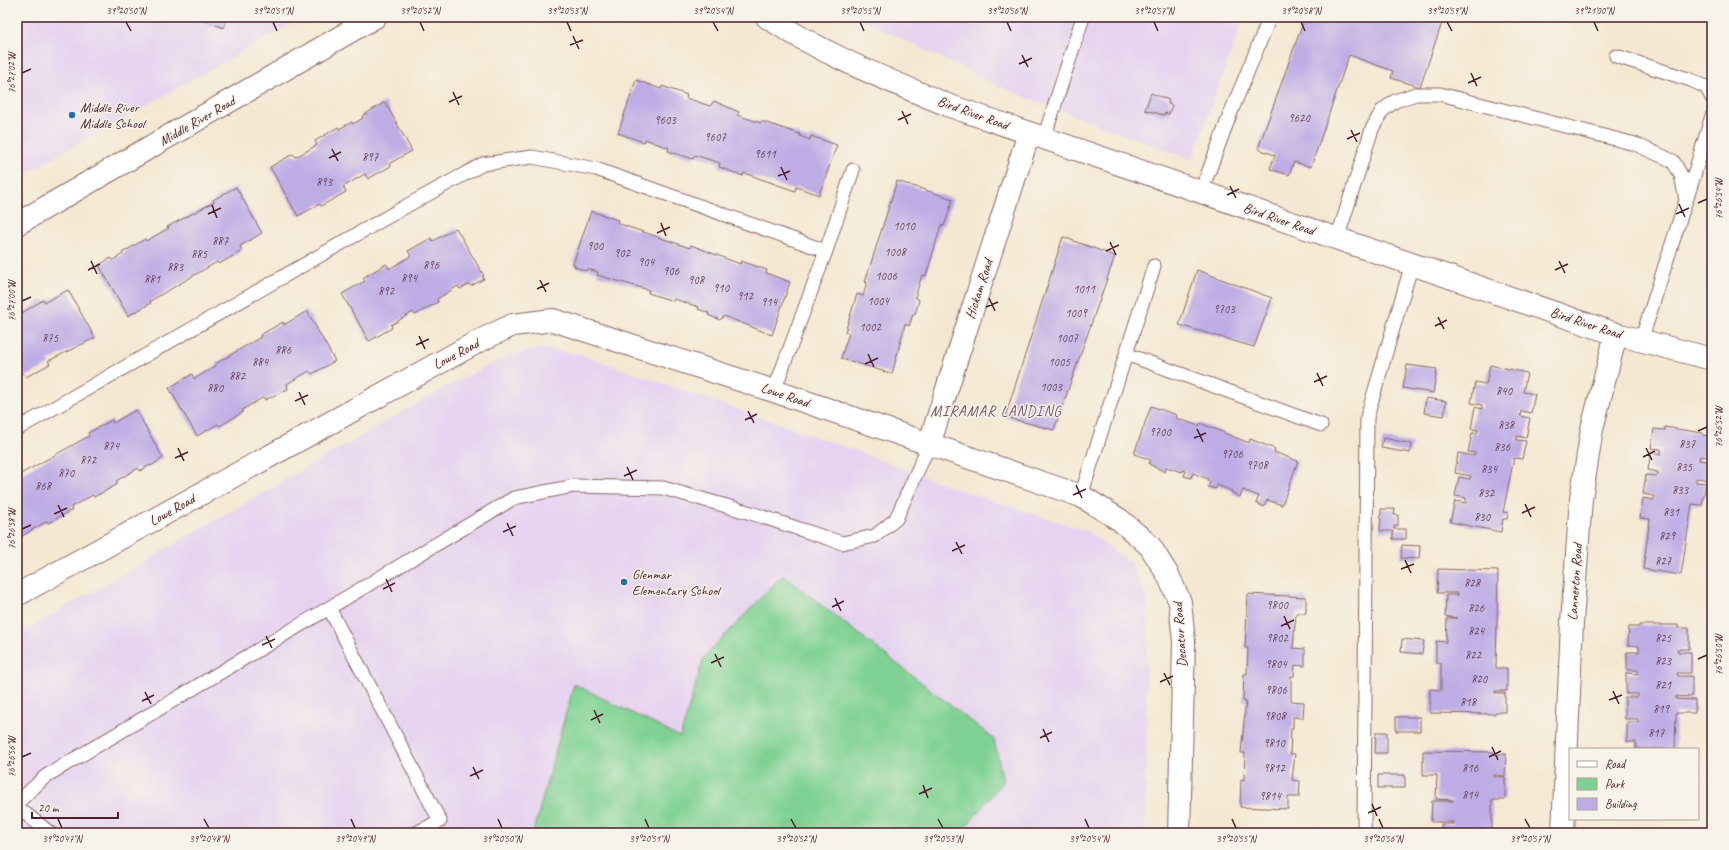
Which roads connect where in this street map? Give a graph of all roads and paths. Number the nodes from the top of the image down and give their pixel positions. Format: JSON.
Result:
{"nodes":[{"id":1,"x":375,"y":17,"type":"edge"},
{"id":2,"x":767,"y":17,"type":"edge"},
{"id":3,"x":1083,"y":17,"type":"edge"},
{"id":4,"x":1270,"y":17,"type":"edge"},
{"id":5,"x":1616,"y":56,"type":"dead end"},
{"id":6,"x":1712,"y":98,"type":"edge"},
{"id":7,"x":1712,"y":116,"type":"edge"},
{"id":8,"x":1036,"y":136,"type":"junction"},
{"id":9,"x":853,"y":170,"type":"dead end"},
{"id":10,"x":1201,"y":192,"type":"junction"},
{"id":11,"x":1686,"y":200,"type":"junction"},
{"id":12,"x":17,"y":224,"type":"edge"},
{"id":13,"x":1337,"y":239,"type":"junction"},
{"id":14,"x":826,"y":251,"type":"junction"},
{"id":15,"x":1412,"y":264,"type":"junction"},
{"id":16,"x":1154,"y":266,"type":"dead end"},
{"id":17,"x":1616,"y":334,"type":"junction"},
{"id":18,"x":1641,"y":341,"type":"junction"},
{"id":19,"x":1126,"y":354,"type":"junction"},
{"id":20,"x":1712,"y":359,"type":"edge"},
{"id":21,"x":774,"y":391,"type":"junction"},
{"id":22,"x":1321,"y":425,"type":"dead end"},
{"id":23,"x":17,"y":429,"type":"edge"},
{"id":24,"x":930,"y":445,"type":"junction"},
{"id":25,"x":1081,"y":496,"type":"junction"},
{"id":26,"x":17,"y":595,"type":"edge"},
{"id":27,"x":329,"y":608,"type":"junction"},
{"id":28,"x":17,"y":803,"type":"edge"},
{"id":29,"x":17,"y":807,"type":"edge"},
{"id":30,"x":50,"y":833,"type":"edge"},
{"id":31,"x":416,"y":833,"type":"edge"},
{"id":32,"x":1179,"y":833,"type":"edge"},
{"id":33,"x":1364,"y":833,"type":"edge"},
{"id":34,"x":1563,"y":833,"type":"edge"}],
"edges":[{"from":1,"to":12,"type":"street","name":"Middle River Road"},
{"from":2,"to":8,"type":"street","name":"Bird River Road"},
{"from":3,"to":8,"type":"lane"},
{"from":4,"to":10,"type":"lane"},
{"from":5,"to":6,"type":"lane"},
{"from":7,"to":11,"type":"lane"},
{"from":8,"to":10,"type":"street","name":"Bird River Road"},
{"from":8,"to":24,"type":"street","name":"Hickam Road"},
{"from":9,"to":14,"type":"lane"},
{"from":10,"to":13,"type":"street","name":"Bird River Road"},
{"from":11,"to":13,"type":"lane"},
{"from":11,"to":18,"type":"lane"},
{"from":13,"to":15,"type":"street","name":"Bird River Road"},
{"from":14,"to":21,"type":"lane"},
{"from":14,"to":23,"type":"lane"},
{"from":15,"to":17,"type":"street","name":"Bird River Road"},
{"from":15,"to":33,"type":"lane"},
{"from":16,"to":19,"type":"lane"},
{"from":17,"to":18,"type":"street","name":"Bird River Road"},
{"from":17,"to":34,"type":"street","name":"Lannerton Road"},
{"from":18,"to":20,"type":"street","name":"Bird River Road"},
{"from":19,"to":22,"type":"lane"},
{"from":19,"to":25,"type":"lane"},
{"from":21,"to":24,"type":"street","name":"Lowe Road"},
{"from":21,"to":26,"type":"street","name":"Lowe Road"},
{"from":24,"to":25,"type":"street","name":"Decatur Road"},
{"from":24,"to":27,"type":"lane"},
{"from":25,"to":32,"type":"street","name":"Decatur Road"},
{"from":27,"to":28,"type":"lane"},
{"from":27,"to":31,"type":"lane"},
{"from":29,"to":30,"type":"lane"}]}
